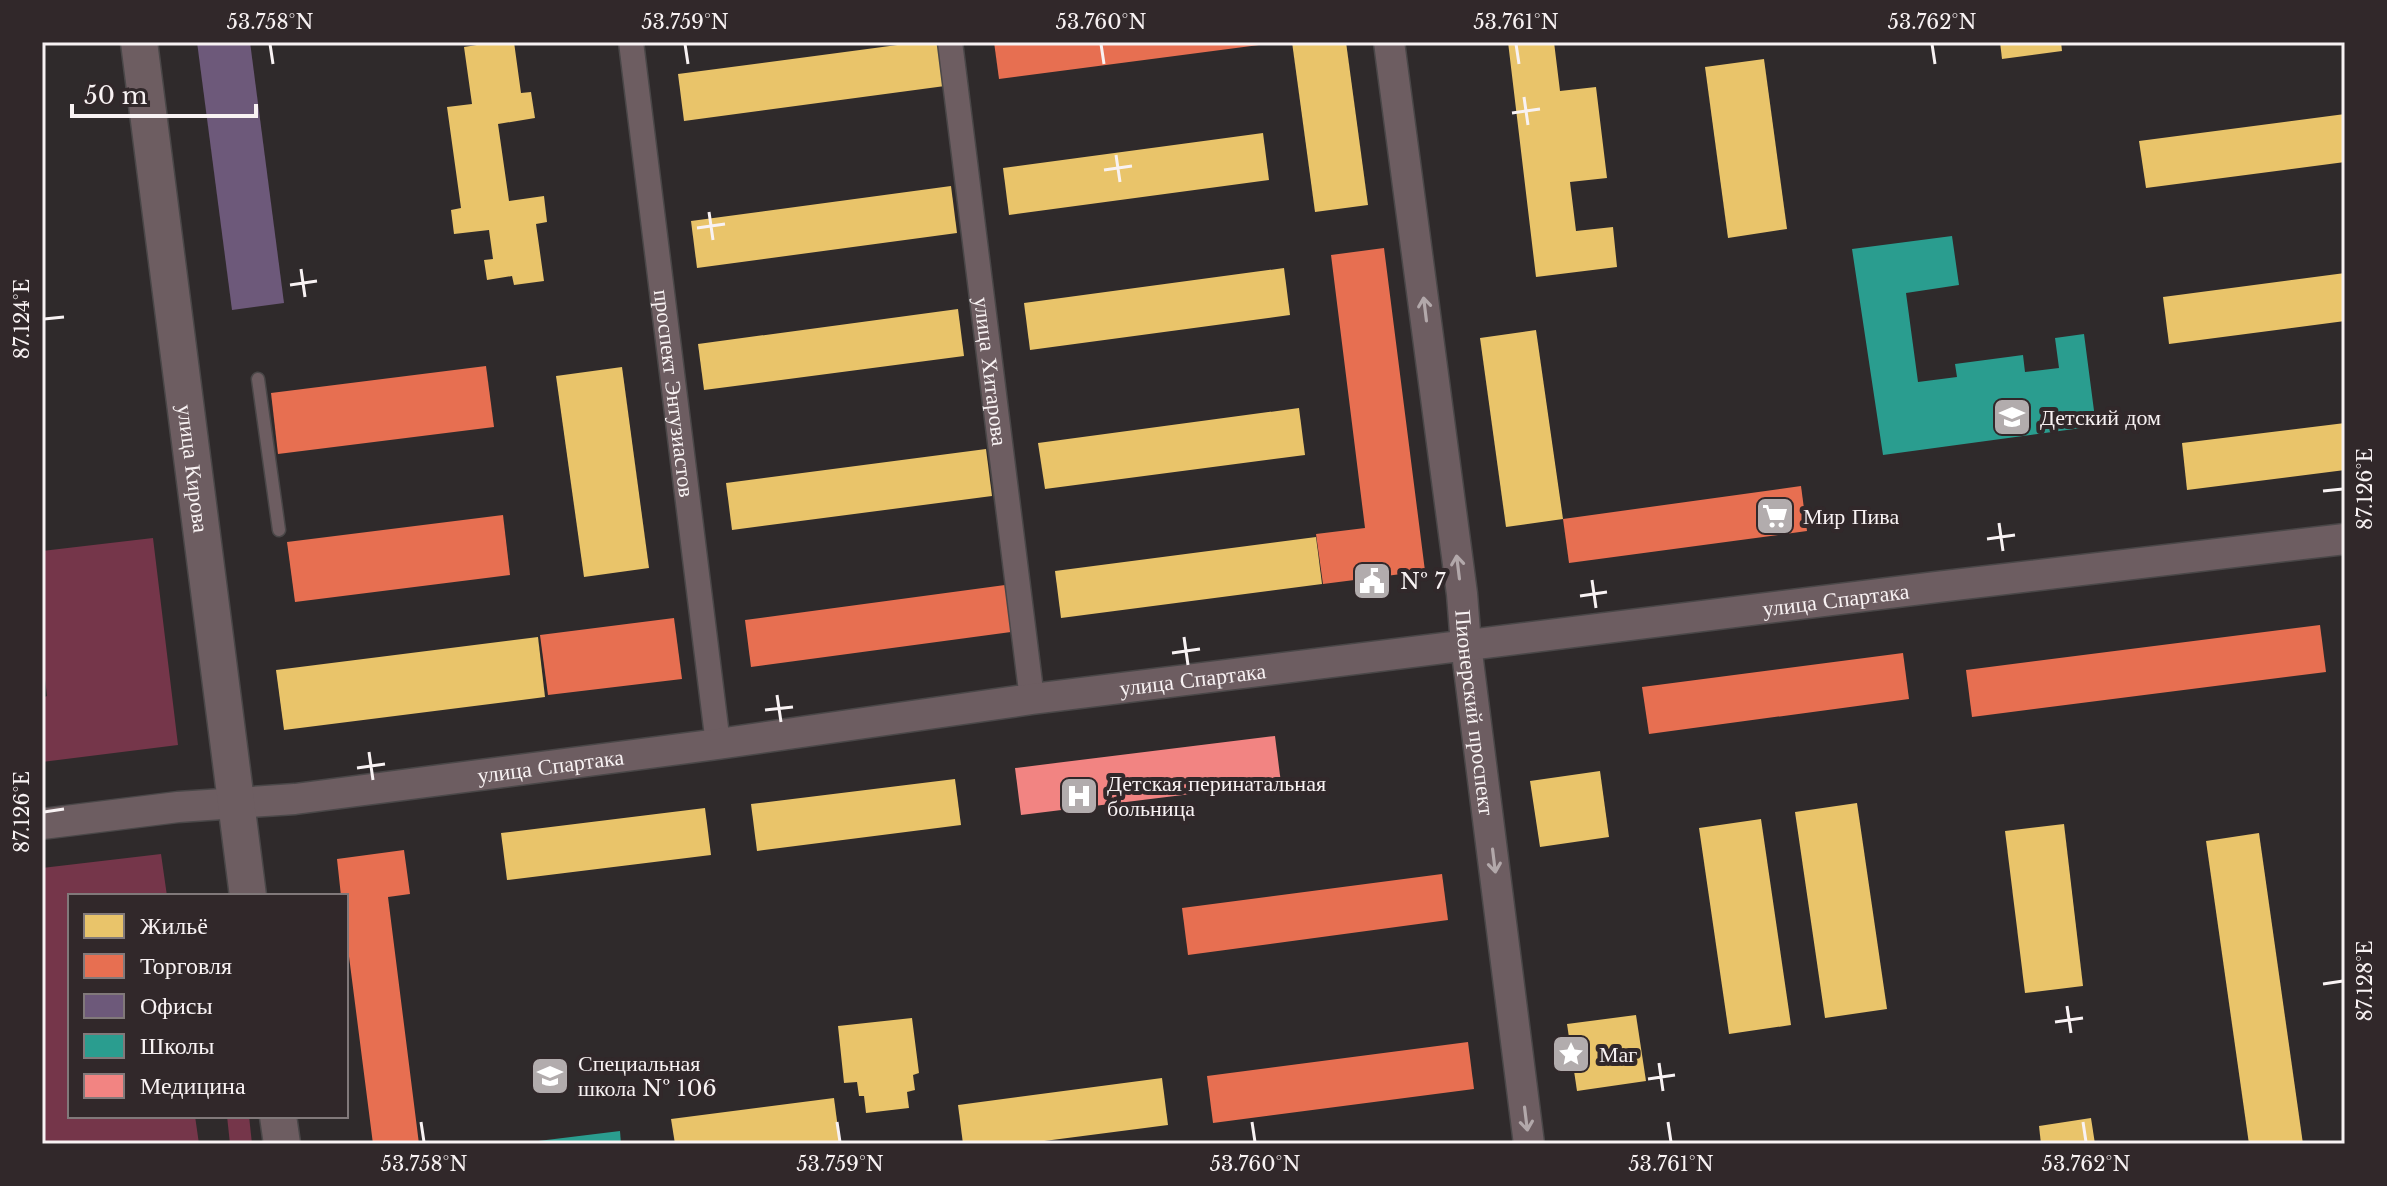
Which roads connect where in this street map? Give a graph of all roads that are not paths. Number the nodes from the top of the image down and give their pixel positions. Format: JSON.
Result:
{"nodes":[{"id":1,"x":139,"y":42,"type":"edge"},
{"id":2,"x":631,"y":42,"type":"edge"},
{"id":3,"x":950,"y":42,"type":"edge"},
{"id":4,"x":1389,"y":42,"type":"edge"},
{"id":5,"x":258,"y":379,"type":"dead end"},
{"id":6,"x":279,"y":530,"type":"dead end"},
{"id":7,"x":2345,"y":539,"type":"edge"},
{"id":8,"x":1466,"y":645,"type":"junction"},
{"id":9,"x":1032,"y":699,"type":"junction"},
{"id":10,"x":718,"y":744,"type":"junction"},
{"id":11,"x":235,"y":802,"type":"junction"},
{"id":12,"x":42,"y":824,"type":"edge"},
{"id":13,"x":248,"y":894,"type":"edge"},
{"id":14,"x":278,"y":1118,"type":"edge"},
{"id":15,"x":282,"y":1144,"type":"edge"},
{"id":16,"x":1529,"y":1144,"type":"edge"}],
"edges":[{"from":1,"to":11,"type":"main road","name":"улица Кирова"},
{"from":2,"to":10,"type":"street","name":"проспект Энтузиастов"},
{"from":3,"to":9,"type":"street","name":"улица Хитарова"},
{"from":8,"to":4,"type":"street","name":"Пионерский проспект","one_way":true},
{"from":5,"to":6,"type":"lane"},
{"from":7,"to":8,"type":"street","name":"улица Спартака"},
{"from":8,"to":9,"type":"street","name":"улица Спартака"},
{"from":8,"to":16,"type":"street","name":"Пионерский проспект","one_way":true},
{"from":9,"to":10,"type":"street","name":"улица Спартака"},
{"from":10,"to":11,"type":"street","name":"улица Спартака"},
{"from":11,"to":12,"type":"street","name":"улица Спартака"},
{"from":11,"to":13,"type":"main road","name":"улица Кирова"},
{"from":14,"to":15,"type":"main road"}]}
